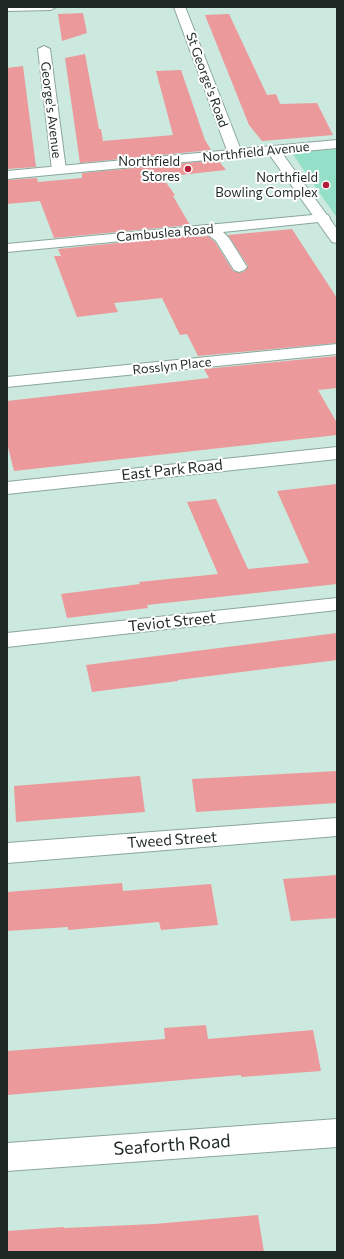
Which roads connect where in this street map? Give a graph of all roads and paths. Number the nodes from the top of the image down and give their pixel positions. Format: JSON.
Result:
{"nodes":[{"id":1,"x":42,"y":7,"type":"edge"},
{"id":2,"x":50,"y":7,"type":"edge"},
{"id":3,"x":179,"y":7,"type":"edge"},
{"id":4,"x":7,"y":8,"type":"edge"},
{"id":5,"x":44,"y":49,"type":"dead end"},
{"id":6,"x":337,"y":144,"type":"edge"},
{"id":7,"x":273,"y":150,"type":"junction"},
{"id":8,"x":235,"y":153,"type":"junction"},
{"id":9,"x":59,"y":170,"type":"junction"},
{"id":10,"x":7,"y":176,"type":"edge"},
{"id":11,"x":323,"y":218,"type":"junction"},
{"id":12,"x":209,"y":229,"type":"junction"},
{"id":13,"x":337,"y":239,"type":"edge"},
{"id":14,"x":7,"y":248,"type":"edge"},
{"id":15,"x":239,"y":267,"type":"dead end"},
{"id":16,"x":337,"y":349,"type":"edge"},
{"id":17,"x":7,"y":382,"type":"edge"},
{"id":18,"x":337,"y":453,"type":"edge"},
{"id":19,"x":7,"y":488,"type":"edge"},
{"id":20,"x":337,"y":604,"type":"edge"},
{"id":21,"x":7,"y":640,"type":"edge"},
{"id":22,"x":337,"y":827,"type":"edge"},
{"id":23,"x":7,"y":853,"type":"edge"},
{"id":24,"x":337,"y":1133,"type":"edge"},
{"id":25,"x":7,"y":1157,"type":"edge"}],
"edges":[{"from":1,"to":2,"type":"street"},
{"from":1,"to":4,"type":"street"},
{"from":3,"to":8,"type":"street","name":"St George's Road"},
{"from":5,"to":9,"type":"street","name":"George's Avenue"},
{"from":6,"to":7,"type":"street","name":"Northfield Avenue"},
{"from":7,"to":8,"type":"street","name":"Northfield Avenue"},
{"from":7,"to":11,"type":"street"},
{"from":8,"to":9,"type":"street","name":"Northfield Avenue"},
{"from":9,"to":10,"type":"street","name":"Northfield Avenue"},
{"from":11,"to":12,"type":"street","name":"Cambuslea Road"},
{"from":11,"to":13,"type":"street"},
{"from":12,"to":14,"type":"street","name":"Cambuslea Road"},
{"from":12,"to":15,"type":"street"},
{"from":16,"to":17,"type":"street","name":"Rosslyn Place"},
{"from":18,"to":19,"type":"street","name":"East Park Road"},
{"from":20,"to":21,"type":"street","name":"Teviot Street"},
{"from":22,"to":23,"type":"street","name":"Tweed Street"},
{"from":24,"to":25,"type":"street","name":"Seaforth Road"}]}
